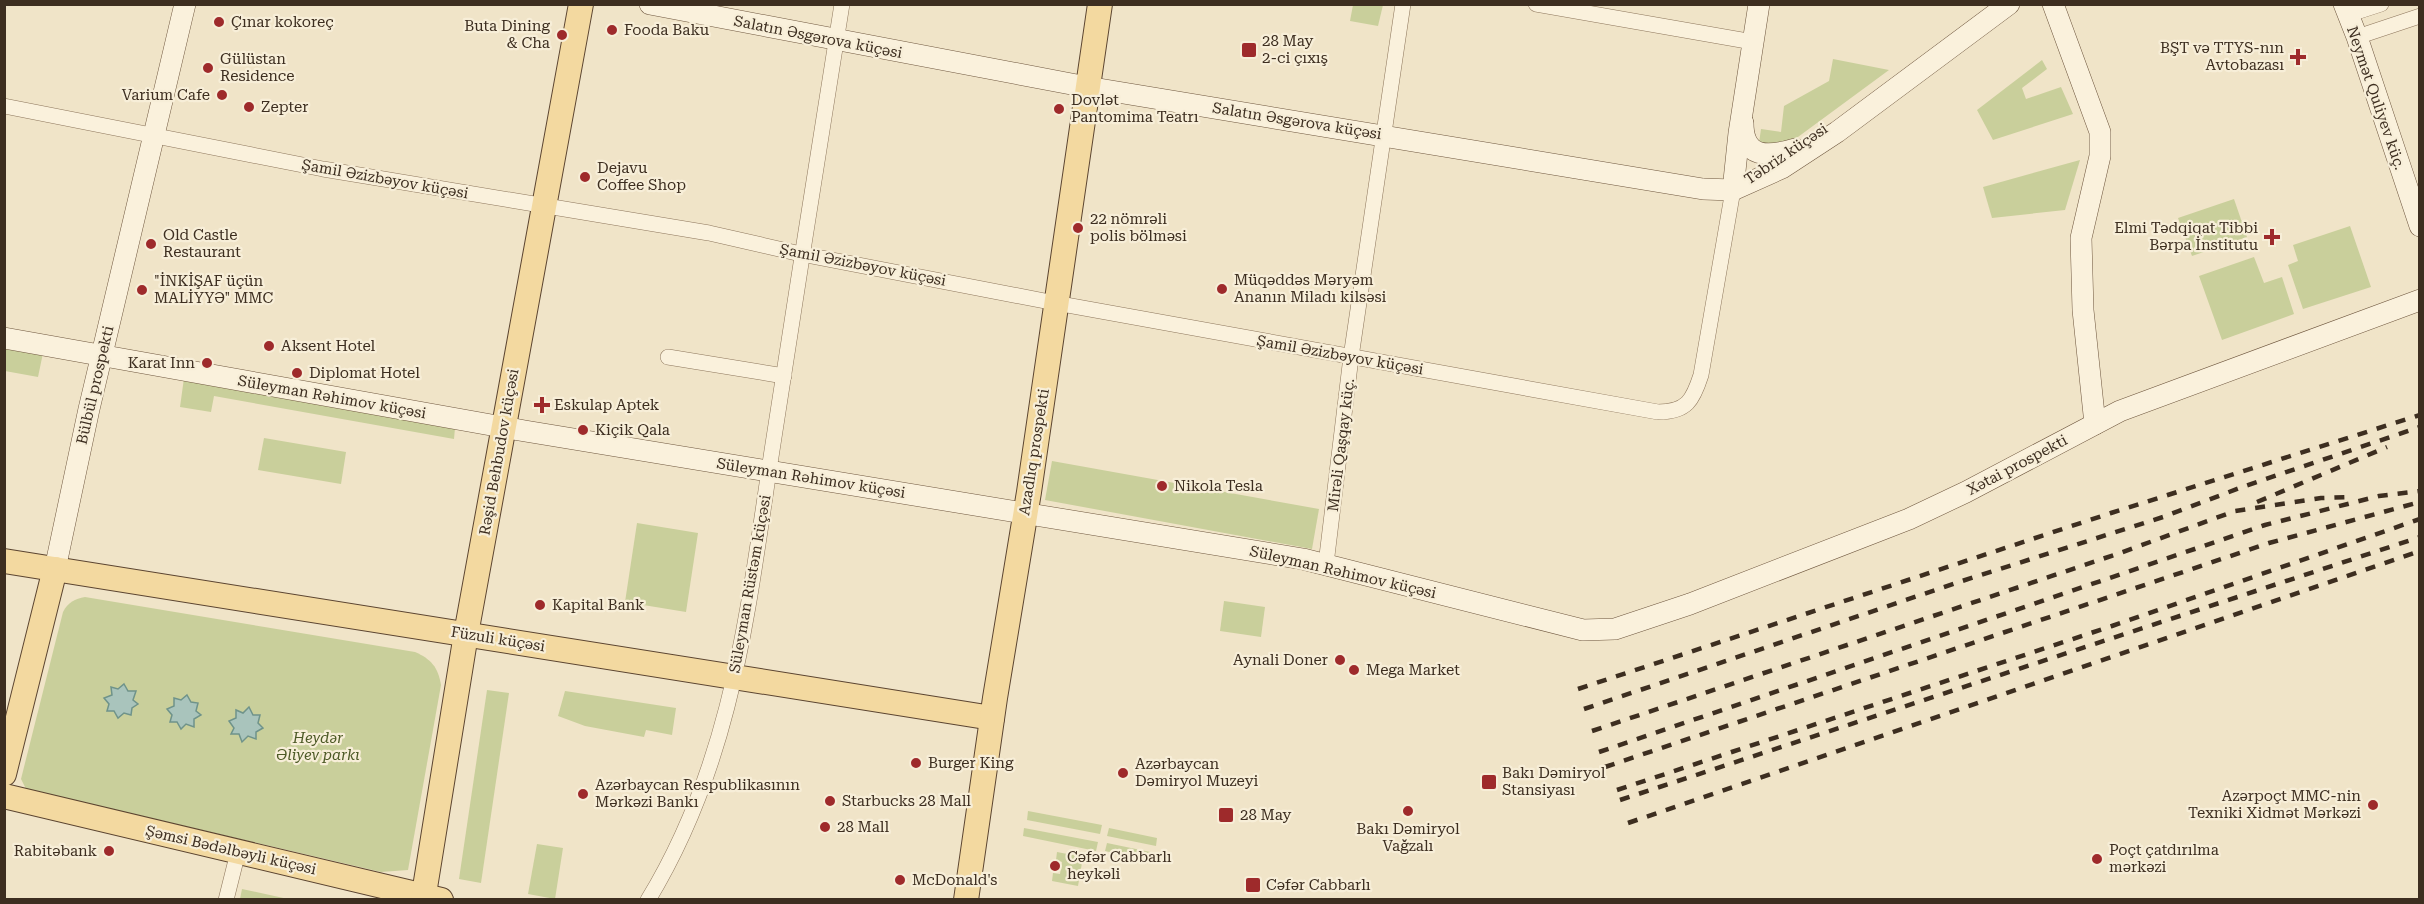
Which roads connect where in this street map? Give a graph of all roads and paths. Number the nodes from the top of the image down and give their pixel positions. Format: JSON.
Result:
{"nodes":[{"id":1,"x":185,"y":4,"type":"edge"},
{"id":2,"x":581,"y":4,"type":"edge"},
{"id":3,"x":650,"y":4,"type":"edge"},
{"id":4,"x":842,"y":4,"type":"edge"},
{"id":5,"x":1100,"y":4,"type":"edge"},
{"id":6,"x":1403,"y":4,"type":"edge"},
{"id":7,"x":1536,"y":4,"type":"edge"},
{"id":8,"x":1759,"y":4,"type":"edge"},
{"id":9,"x":1992,"y":4,"type":"edge"},
{"id":10,"x":2009,"y":4,"type":"edge"},
{"id":11,"x":2053,"y":4,"type":"edge"},
{"id":12,"x":2381,"y":4,"type":"edge"},
{"id":13,"x":2345,"y":10,"type":"edge"},
{"id":14,"x":2420,"y":16,"type":"edge"},
{"id":15,"x":2357,"y":37,"type":"junction"},
{"id":16,"x":836,"y":41,"type":"junction"},
{"id":17,"x":1753,"y":42,"type":"junction"},
{"id":18,"x":1087,"y":87,"type":"junction"},
{"id":19,"x":4,"y":106,"type":"edge"},
{"id":20,"x":1743,"y":111,"type":"junction"},
{"id":21,"x":155,"y":134,"type":"junction"},
{"id":22,"x":1382,"y":135,"type":"junction"},
{"id":23,"x":1795,"y":149,"type":"junction"},
{"id":24,"x":1733,"y":190,"type":"junction"},
{"id":25,"x":543,"y":206,"type":"junction"},
{"id":26,"x":2420,"y":226,"type":"edge"},
{"id":27,"x":801,"y":254,"type":"junction"},
{"id":28,"x":2420,"y":300,"type":"edge"},
{"id":29,"x":1057,"y":303,"type":"junction"},
{"id":30,"x":4,"y":339,"type":"edge"},
{"id":31,"x":101,"y":357,"type":"junction"},
{"id":32,"x":668,"y":357,"type":"dead end"},
{"id":33,"x":1351,"y":357,"type":"junction"},
{"id":34,"x":784,"y":376,"type":"junction"},
{"id":35,"x":2095,"y":424,"type":"junction"},
{"id":36,"x":504,"y":427,"type":"junction"},
{"id":37,"x":769,"y":472,"type":"junction"},
{"id":38,"x":1026,"y":513,"type":"junction"},
{"id":39,"x":4,"y":561,"type":"edge"},
{"id":40,"x":1326,"y":564,"type":"junction"},
{"id":41,"x":55,"y":569,"type":"junction"},
{"id":42,"x":1615,"y":629,"type":"joint"},
{"id":43,"x":466,"y":634,"type":"junction"},
{"id":44,"x":735,"y":677,"type":"junction"},
{"id":45,"x":992,"y":718,"type":"junction"},
{"id":46,"x":6,"y":770,"type":"edge"},
{"id":47,"x":12,"y":798,"type":"edge"},
{"id":48,"x":238,"y":852,"type":"junction"},
{"id":49,"x":429,"y":898,"type":"edge"},
{"id":50,"x":226,"y":900,"type":"edge"},
{"id":51,"x":648,"y":900,"type":"edge"},
{"id":52,"x":966,"y":900,"type":"edge"}],
"edges":[{"from":1,"to":21,"type":"main road","name":"Bülbül prospekti"},
{"from":2,"to":25,"type":"main road","name":"Rəşid Behbudov küçəsi"},
{"from":3,"to":16,"type":"main road","name":"Salatın Əsgərova küçəsi"},
{"from":4,"to":16,"type":"street","name":"Süleyman Rüstəm küçəsi"},
{"from":5,"to":18,"type":"main road","name":"Azadlıq prospekti"},
{"from":6,"to":22,"type":"street","name":"Mirəli Qaşqay küç."},
{"from":7,"to":17,"type":"street"},
{"from":8,"to":17,"type":"main road"},
{"from":9,"to":23,"type":"main road","name":"Təbriz küçəsi"},
{"from":10,"to":24,"type":"main road","name":"Təbriz küçəsi"},
{"from":11,"to":35,"type":"main road"},
{"from":12,"to":13,"type":"street"},
{"from":13,"to":15,"type":"main road","name":"Neymət Quliyev küç."},
{"from":14,"to":15,"type":"street"},
{"from":15,"to":26,"type":"main road","name":"Neymət Quliyev küç."},
{"from":16,"to":18,"type":"main road","name":"Salatın Əsgərova küçəsi"},
{"from":16,"to":27,"type":"street","name":"Süleyman Rüstəm küçəsi"},
{"from":17,"to":20,"type":"main road"},
{"from":18,"to":22,"type":"main road","name":"Salatın Əsgərova küçəsi"},
{"from":18,"to":29,"type":"main road","name":"Azadlıq prospekti"},
{"from":19,"to":21,"type":"street","name":"Şamil Əzizbəyov küçəsi"},
{"from":20,"to":23,"type":"main road"},
{"from":20,"to":24,"type":"main road"},
{"from":21,"to":25,"type":"street","name":"Şamil Əzizbəyov küçəsi"},
{"from":21,"to":31,"type":"main road","name":"Bülbül prospekti"},
{"from":22,"to":24,"type":"main road","name":"Salatın Əsgərova küçəsi"},
{"from":22,"to":33,"type":"street","name":"Mirəli Qaşqay küç."},
{"from":23,"to":24,"type":"main road","name":"Təbriz küçəsi"},
{"from":24,"to":33,"type":"street","name":"Şamil Əzizbəyov küçəsi"},
{"from":25,"to":27,"type":"street","name":"Şamil Əzizbəyov küçəsi"},
{"from":25,"to":36,"type":"main road","name":"Rəşid Behbudov küçəsi"},
{"from":27,"to":29,"type":"street","name":"Şamil Əzizbəyov küçəsi"},
{"from":27,"to":34,"type":"street","name":"Süleyman Rüstəm küçəsi"},
{"from":28,"to":35,"type":"main road","name":"Xətai prospekti"},
{"from":29,"to":33,"type":"street","name":"Şamil Əzizbəyov küçəsi"},
{"from":29,"to":38,"type":"main road","name":"Azadlıq prospekti"},
{"from":30,"to":31,"type":"main road","name":"Süleyman Rəhimov küçəsi"},
{"from":31,"to":36,"type":"main road","name":"Süleyman Rəhimov küçəsi"},
{"from":31,"to":41,"type":"main road","name":"Bülbül prospekti"},
{"from":32,"to":34,"type":"street"},
{"from":33,"to":40,"type":"street","name":"Mirəli Qaşqay küç."},
{"from":34,"to":37,"type":"street","name":"Süleyman Rüstəm küçəsi"},
{"from":35,"to":42,"type":"main road","name":"Xətai prospekti"},
{"from":36,"to":37,"type":"main road","name":"Süleyman Rəhimov küçəsi"},
{"from":36,"to":43,"type":"main road","name":"Rəşid Behbudov küçəsi"},
{"from":37,"to":38,"type":"main road","name":"Süleyman Rəhimov küçəsi"},
{"from":37,"to":44,"type":"street","name":"Süleyman Rüstəm küçəsi"},
{"from":38,"to":40,"type":"main road","name":"Süleyman Rəhimov küçəsi"},
{"from":38,"to":45,"type":"main road","name":"Azadlıq prospekti"},
{"from":39,"to":41,"type":"main road","name":"Füzuli küçəsi"},
{"from":40,"to":42,"type":"main road","name":"Süleyman Rəhimov küçəsi"},
{"from":41,"to":43,"type":"main road","name":"Füzuli küçəsi"},
{"from":41,"to":46,"type":"main road","name":"Bülbül prospekti"},
{"from":43,"to":44,"type":"main road","name":"Füzuli küçəsi"},
{"from":43,"to":49,"type":"main road","name":"Rəşid Behbudov küçəsi"},
{"from":44,"to":45,"type":"main road","name":"Füzuli küçəsi"},
{"from":44,"to":51,"type":"street","name":"Süleyman Rüstəm küçəsi"},
{"from":45,"to":52,"type":"main road","name":"Azadlıq prospekti"},
{"from":47,"to":48,"type":"main road","name":"Şəmsi Bədəlbəyli küçəsi"},
{"from":48,"to":49,"type":"main road","name":"Şəmsi Bədəlbəyli küçəsi"},
{"from":48,"to":50,"type":"street"}]}
